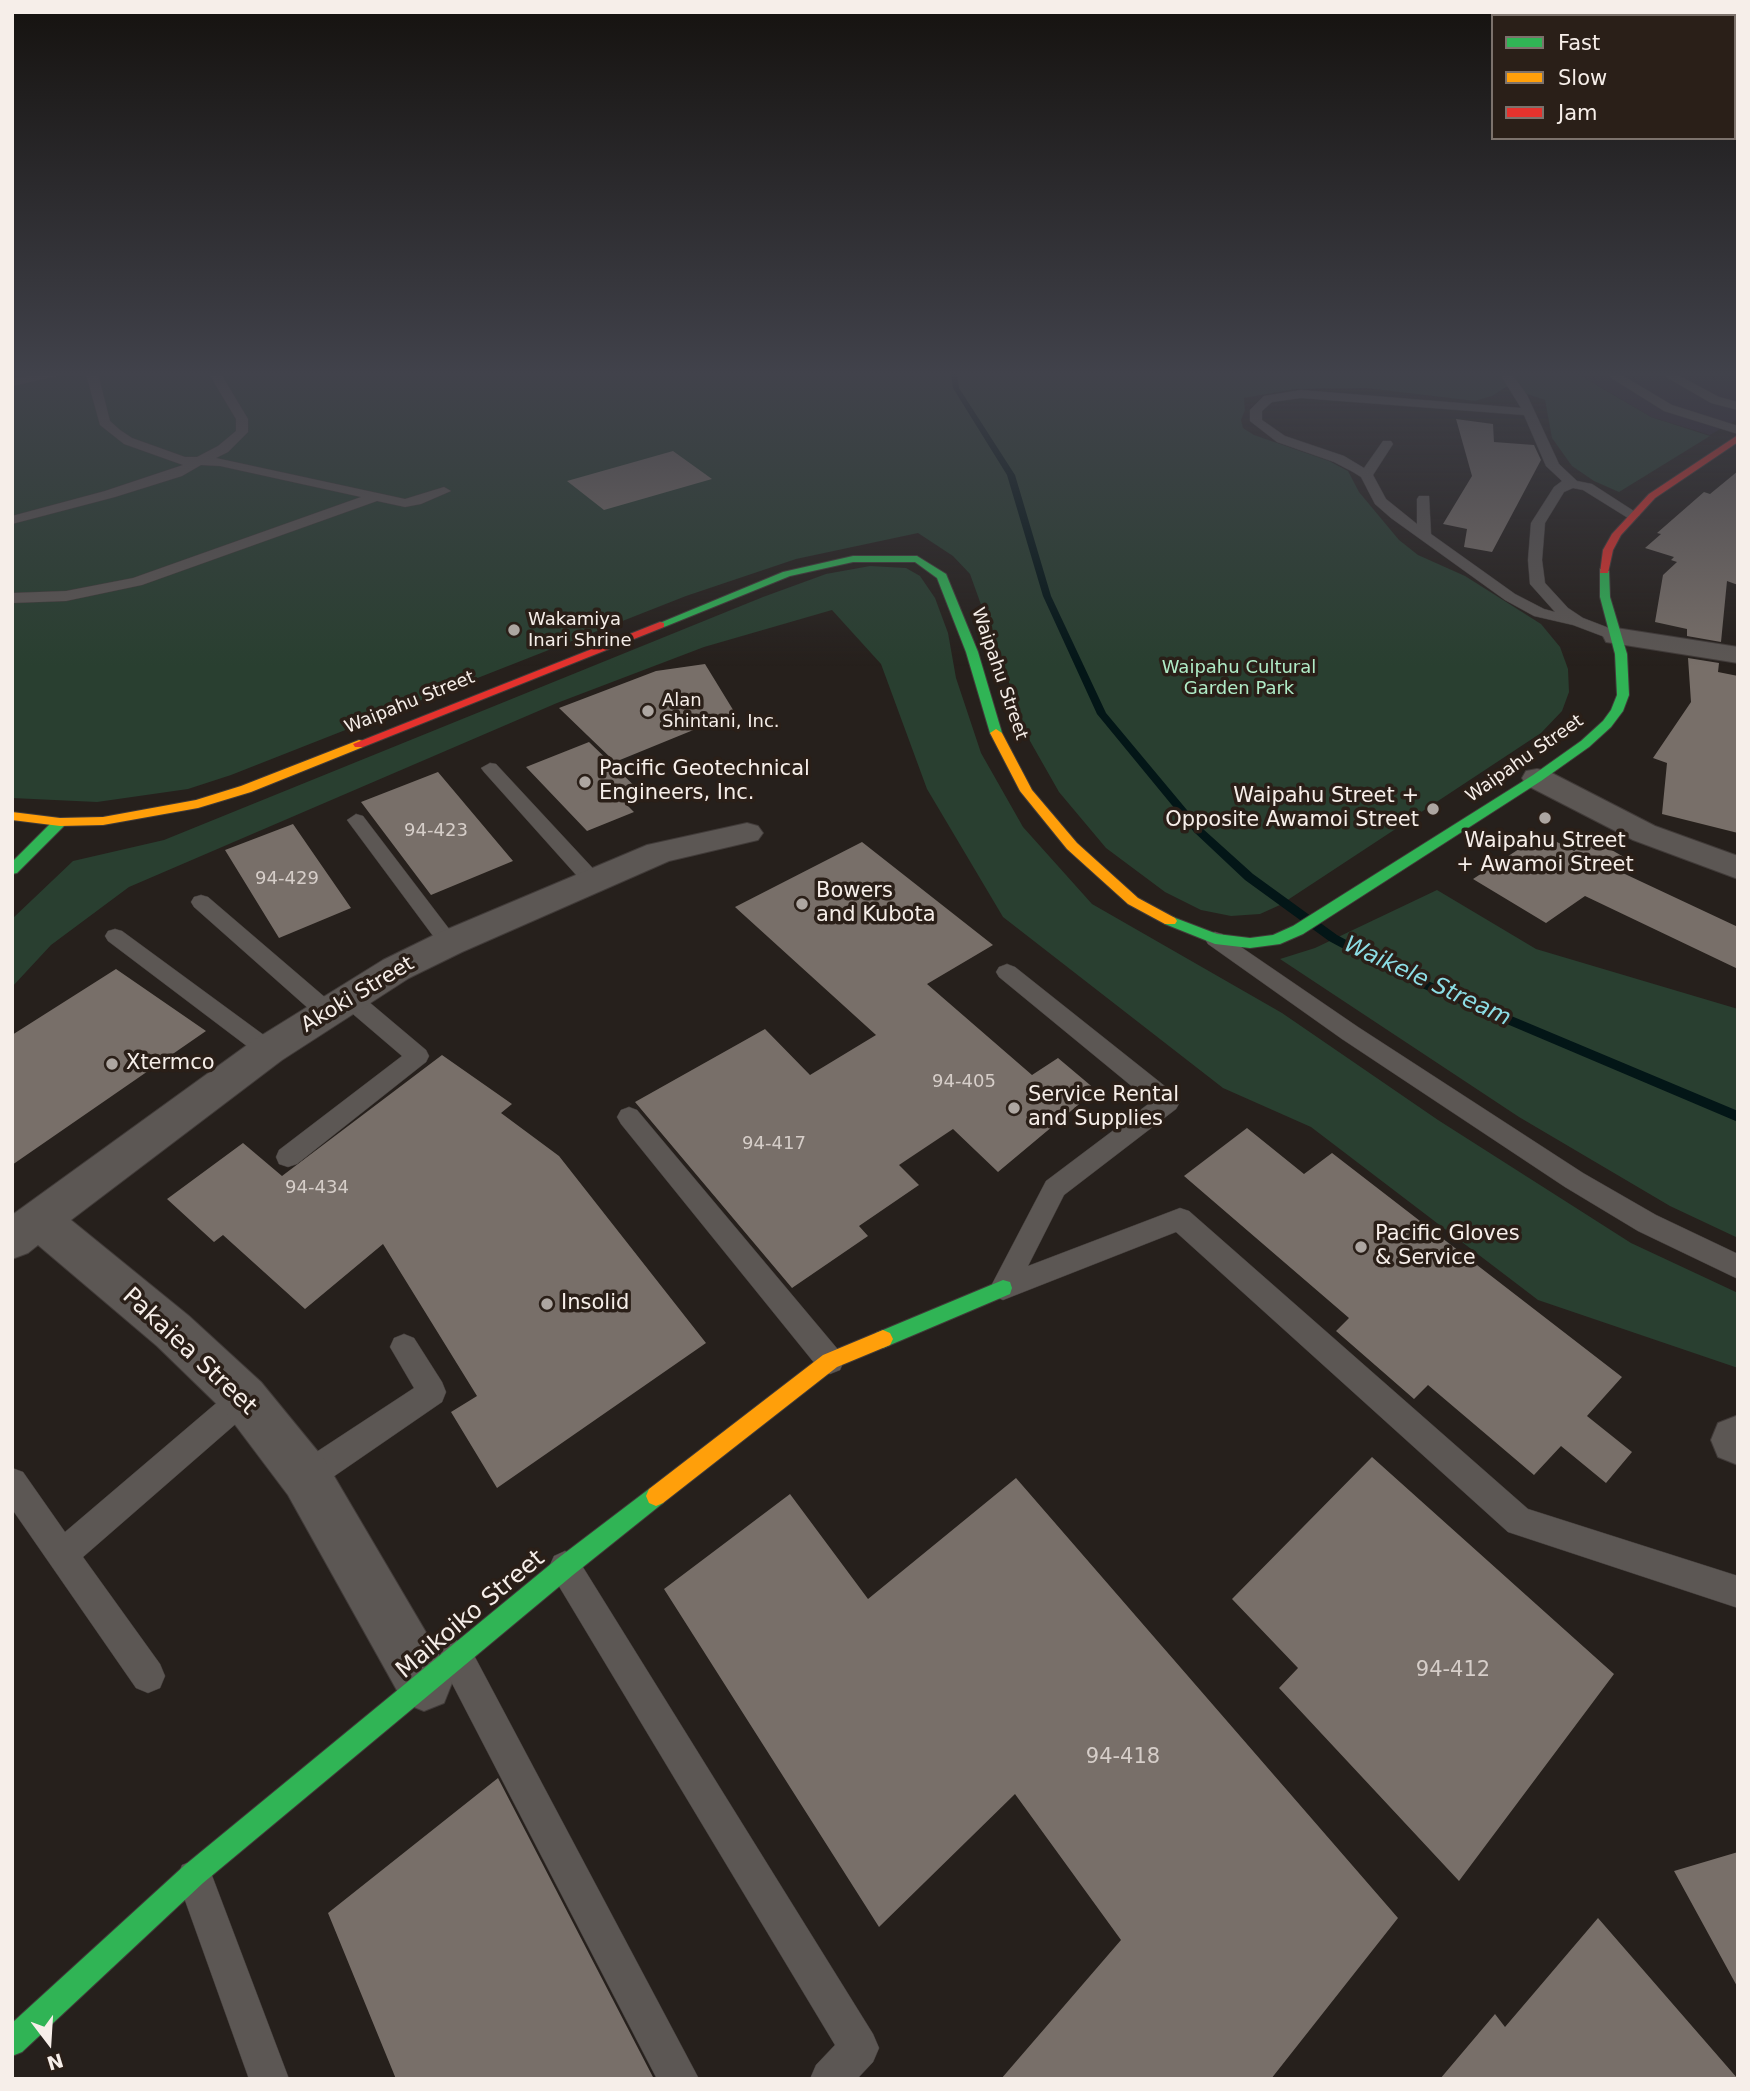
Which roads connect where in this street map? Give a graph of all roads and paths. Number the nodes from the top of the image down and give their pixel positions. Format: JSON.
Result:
{"nodes":[{"id":1,"x":180,"y":472,"type":"edge"},
{"id":2,"x":256,"y":472,"type":"edge"},
{"id":3,"x":1360,"y":472,"type":"edge"},
{"id":4,"x":1368,"y":472,"type":"edge"},
{"id":5,"x":1559,"y":472,"type":"edge"},
{"id":6,"x":1688,"y":472,"type":"edge"},
{"id":7,"x":1366,"y":475,"type":"junction"},
{"id":8,"x":1573,"y":484,"type":"junction"},
{"id":9,"x":444,"y":491,"type":"dead end"},
{"id":10,"x":377,"y":496,"type":"junction"},
{"id":11,"x":1424,"y":499,"type":"dead end"},
{"id":12,"x":1633,"y":515,"type":"junction"},
{"id":13,"x":12,"y":520,"type":"edge"},
{"id":14,"x":1424,"y":534,"type":"junction"},
{"id":15,"x":12,"y":598,"type":"edge"},
{"id":16,"x":1577,"y":621,"type":"junction"},
{"id":17,"x":1616,"y":636,"type":"junction"},
{"id":18,"x":1738,"y":655,"type":"edge"},
{"id":19,"x":490,"y":768,"type":"dead end"},
{"id":20,"x":1537,"y":778,"type":"junction"},
{"id":21,"x":12,"y":816,"type":"edge"},
{"id":22,"x":356,"y":820,"type":"dead end"},
{"id":23,"x":60,"y":822,"type":"junction"},
{"id":24,"x":747,"y":833,"type":"dead end"},
{"id":25,"x":1738,"y":868,"type":"edge"},
{"id":26,"x":12,"y":870,"type":"edge"},
{"id":27,"x":593,"y":881,"type":"junction"},
{"id":28,"x":201,"y":902,"type":"dead end"},
{"id":29,"x":114,"y":936,"type":"dead end"},
{"id":30,"x":1215,"y":939,"type":"junction"},
{"id":31,"x":449,"y":943,"type":"junction"},
{"id":32,"x":1007,"y":972,"type":"dead end"},
{"id":33,"x":337,"y":1004,"type":"junction"},
{"id":34,"x":268,"y":1051,"type":"junction"},
{"id":35,"x":629,"y":1118,"type":"dead end"},
{"id":36,"x":288,"y":1157,"type":"dead end"},
{"id":37,"x":26,"y":1230,"type":"edge"},
{"id":38,"x":1738,"y":1267,"type":"edge"},
{"id":39,"x":1003,"y":1288,"type":"junction"},
{"id":40,"x":404,"y":1347,"type":"dead end"},
{"id":41,"x":830,"y":1360,"type":"junction"},
{"id":42,"x":244,"y":1398,"type":"junction"},
{"id":43,"x":306,"y":1477,"type":"junction"},
{"id":44,"x":12,"y":1483,"type":"edge"},
{"id":45,"x":62,"y":1555,"type":"junction"},
{"id":46,"x":565,"y":1567,"type":"junction"},
{"id":47,"x":1738,"y":1592,"type":"edge"},
{"id":48,"x":440,"y":1670,"type":"junction"},
{"id":49,"x":148,"y":1676,"type":"dead end"},
{"id":50,"x":194,"y":1874,"type":"junction"},
{"id":51,"x":12,"y":2042,"type":"edge"},
{"id":52,"x":269,"y":2079,"type":"edge"},
{"id":53,"x":678,"y":2079,"type":"edge"},
{"id":54,"x":830,"y":2079,"type":"edge"}],
"edges":[{"from":1,"to":13,"type":"lane"},
{"from":2,"to":10,"type":"lane"},
{"from":3,"to":7,"type":"lane"},
{"from":4,"to":7,"type":"lane"},
{"from":5,"to":8,"type":"lane"},
{"from":6,"to":12,"type":"street","name":"Waipahu Street"},
{"from":7,"to":14,"type":"lane"},
{"from":8,"to":12,"type":"lane"},
{"from":8,"to":16,"type":"lane"},
{"from":9,"to":10,"type":"lane"},
{"from":10,"to":15,"type":"lane"},
{"from":11,"to":14,"type":"lane"},
{"from":12,"to":17,"type":"street","name":"Waipahu Street"},
{"from":14,"to":16,"type":"lane"},
{"from":16,"to":17,"type":"lane"},
{"from":17,"to":18,"type":"street"},
{"from":17,"to":20,"type":"street","name":"Waipahu Street"},
{"from":19,"to":27,"type":"lane"},
{"from":20,"to":25,"type":"street"},
{"from":20,"to":30,"type":"street","name":"Waipahu Street"},
{"from":21,"to":23,"type":"street","name":"Waipahu Street"},
{"from":22,"to":31,"type":"lane"},
{"from":23,"to":26,"type":"street"},
{"from":23,"to":30,"type":"street","name":"Waipahu Street"},
{"from":24,"to":27,"type":"street","name":"Akoki Street"},
{"from":27,"to":31,"type":"street","name":"Akoki Street"},
{"from":28,"to":33,"type":"lane"},
{"from":29,"to":34,"type":"lane"},
{"from":30,"to":38,"type":"lane"},
{"from":31,"to":33,"type":"street","name":"Akoki Street"},
{"from":32,"to":39,"type":"lane"},
{"from":33,"to":34,"type":"street","name":"Akoki Street"},
{"from":33,"to":36,"type":"lane"},
{"from":34,"to":37,"type":"street","name":"Akoki Street"},
{"from":35,"to":41,"type":"lane"},
{"from":37,"to":42,"type":"street","name":"Pakaiea Street"},
{"from":39,"to":41,"type":"street","name":"Maikoiko Street"},
{"from":39,"to":47,"type":"lane"},
{"from":40,"to":43,"type":"lane"},
{"from":41,"to":46,"type":"street","name":"Maikoiko Street"},
{"from":42,"to":43,"type":"street","name":"Pakaiea Street"},
{"from":42,"to":45,"type":"lane"},
{"from":43,"to":48,"type":"street","name":"Pakaiea Street"},
{"from":44,"to":45,"type":"lane"},
{"from":45,"to":49,"type":"lane"},
{"from":46,"to":48,"type":"street","name":"Maikoiko Street"},
{"from":46,"to":54,"type":"lane"},
{"from":48,"to":50,"type":"street","name":"Maikoiko Street"},
{"from":48,"to":53,"type":"lane"},
{"from":50,"to":51,"type":"street","name":"Maikoiko Street"},
{"from":50,"to":52,"type":"lane"}]}
